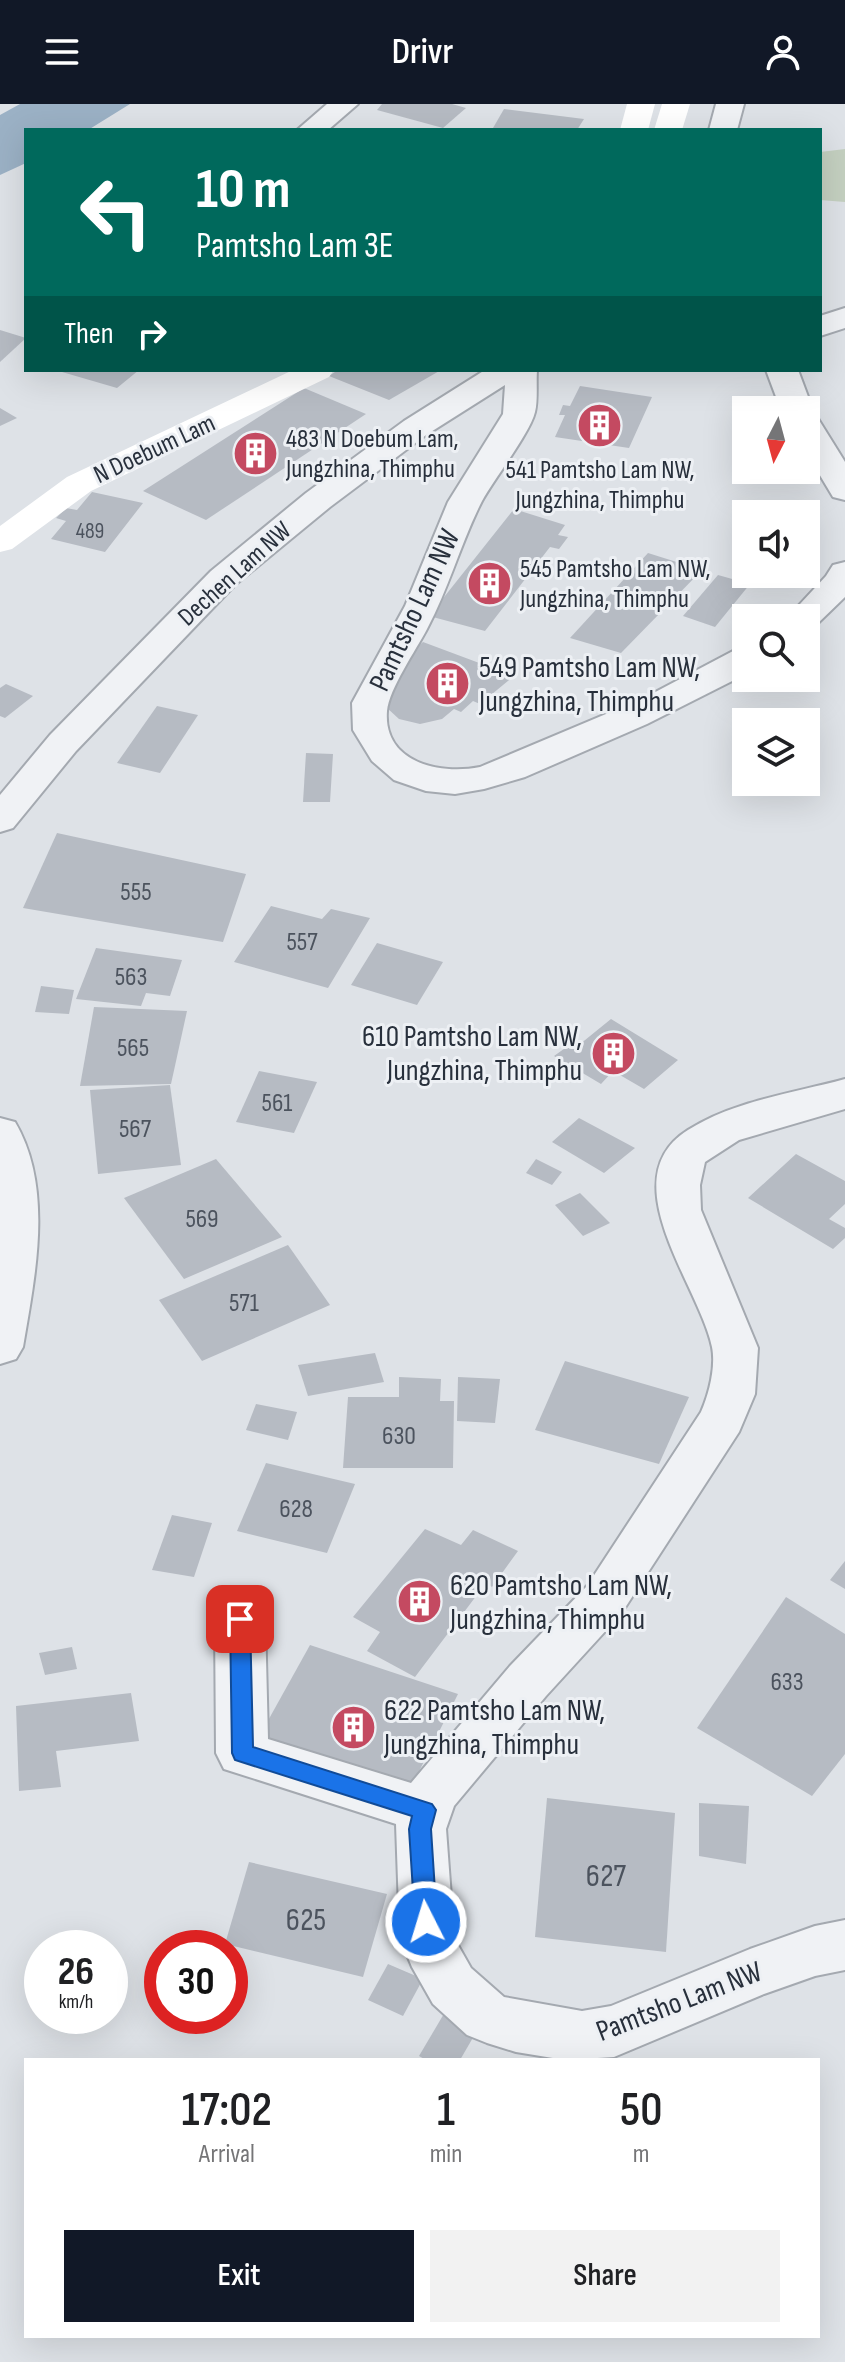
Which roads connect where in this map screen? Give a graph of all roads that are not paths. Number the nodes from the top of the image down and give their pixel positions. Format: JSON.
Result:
{"nodes":[{"id":1,"x":344,"y":104,"type":"edge"},
{"id":2,"x":641,"y":104,"type":"edge"},
{"id":3,"x":676,"y":104,"type":"edge"},
{"id":4,"x":730,"y":104,"type":"edge"},
{"id":5,"x":314,"y":128,"type":"edge"},
{"id":6,"x":635,"y":128,"type":"edge"},
{"id":7,"x":669,"y":128,"type":"edge"},
{"id":8,"x":724,"y":128,"type":"edge"},
{"id":9,"x":845,"y":317,"type":"edge"},
{"id":10,"x":822,"y":326,"type":"edge"},
{"id":11,"x":267,"y":372,"type":"edge"},
{"id":12,"x":314,"y":372,"type":"edge"},
{"id":13,"x":504,"y":372,"type":"edge"},
{"id":14,"x":521,"y":372,"type":"edge"},
{"id":15,"x":783,"y":372,"type":"edge"},
{"id":16,"x":792,"y":396,"type":"edge"},
{"id":17,"x":820,"y":448,"type":"edge"},
{"id":18,"x":845,"y":490,"type":"edge"},
{"id":19,"x":0,"y":510,"type":"edge"},
{"id":20,"x":0,"y":542,"type":"edge"},
{"id":21,"x":845,"y":572,"type":"edge"},
{"id":22,"x":818,"y":604,"type":"edge"},
{"id":23,"x":732,"y":667,"type":"edge"},
{"id":24,"x":0,"y":820,"type":"edge"},
{"id":25,"x":845,"y":1094,"type":"edge"},
{"id":26,"x":0,"y":1133,"type":"edge"},
{"id":27,"x":0,"y":1347,"type":"edge"},
{"id":28,"x":240,"y":1619,"type":"dead end"},
{"id":29,"x":425,"y":1810,"type":"junction"},
{"id":30,"x":845,"y":1945,"type":"edge"}],
"edges":[{"from":1,"to":5,"type":"street"},
{"from":2,"to":6,"type":"main road"},
{"from":3,"to":7,"type":"main road"},
{"from":4,"to":8,"type":"street"},
{"from":9,"to":10,"type":"street"},
{"from":11,"to":19,"type":"main road","name":"N Doebum Lam"},
{"from":12,"to":20,"type":"main road","name":"N Doebum Lam"},
{"from":13,"to":24,"type":"street","name":"Dechen Lam NW"},
{"from":14,"to":23,"type":"street","name":"Pamtsho Lam NW"},
{"from":15,"to":16,"type":"street"},
{"from":17,"to":18,"type":"street"},
{"from":21,"to":22,"type":"street"},
{"from":25,"to":29,"type":"street","name":"Pamtsho Lam NW"},
{"from":26,"to":27,"type":"street"},
{"from":28,"to":29,"type":"street"},
{"from":29,"to":30,"type":"street","name":"Pamtsho Lam NW"}]}
